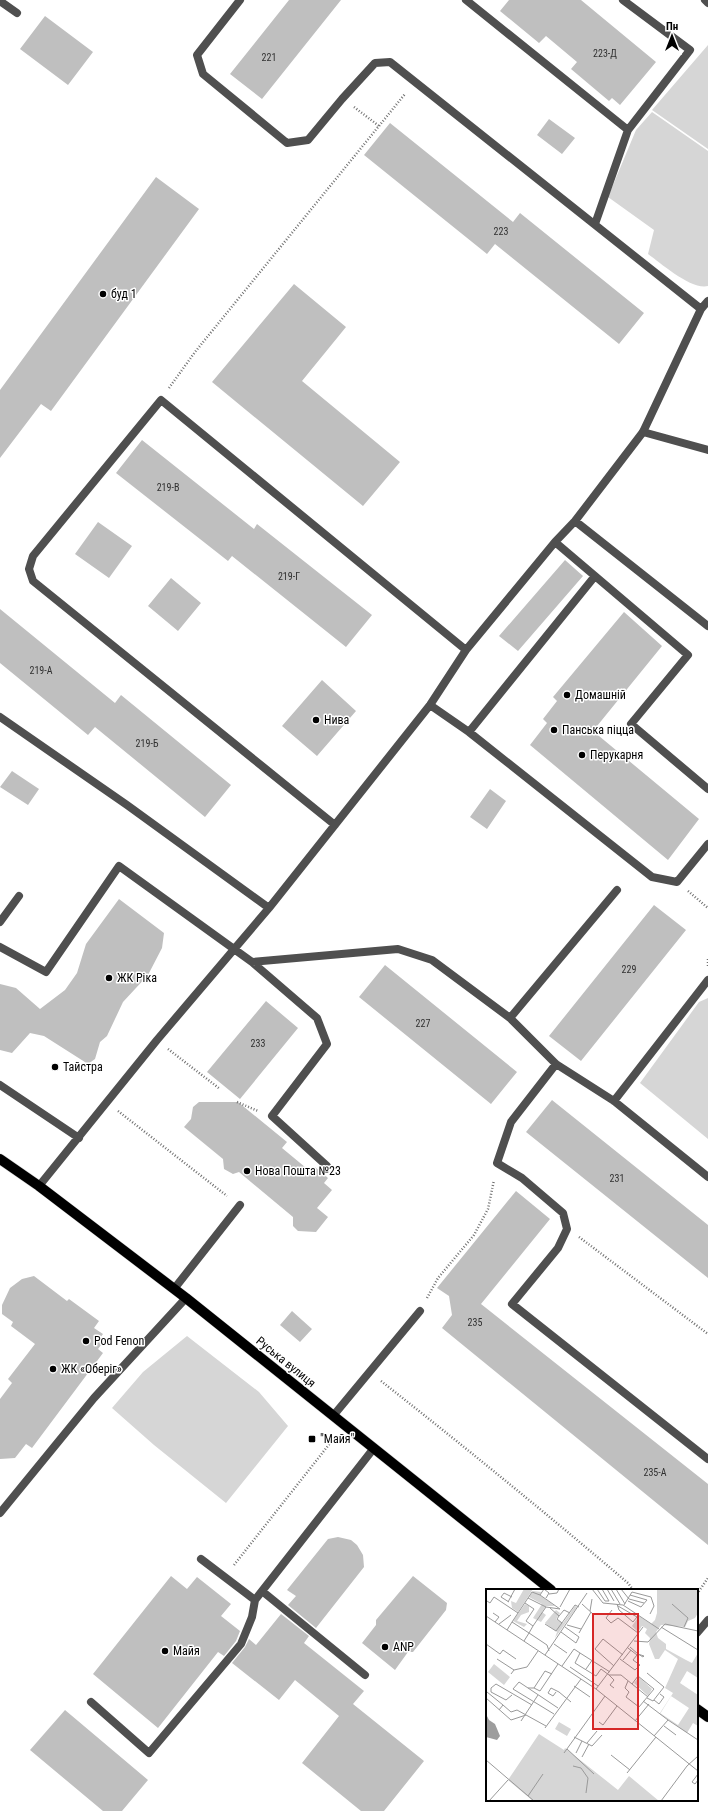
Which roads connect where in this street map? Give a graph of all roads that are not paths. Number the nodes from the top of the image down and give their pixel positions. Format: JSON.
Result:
{"nodes":[{"id":1,"x":240,"y":0,"type":"edge"},
{"id":2,"x":466,"y":0,"type":"edge"},
{"id":3,"x":623,"y":0,"type":"edge"},
{"id":4,"x":0,"y":1,"type":"edge"},
{"id":5,"x":17,"y":13,"type":"dead end"},
{"id":6,"x":628,"y":130,"type":"junction"},
{"id":7,"x":595,"y":224,"type":"junction"},
{"id":8,"x":708,"y":301,"type":"edge"},
{"id":9,"x":701,"y":309,"type":"junction"},
{"id":10,"x":643,"y":432,"type":"junction"},
{"id":11,"x":708,"y":450,"type":"edge"},
{"id":12,"x":575,"y":521,"type":"junction"},
{"id":13,"x":555,"y":542,"type":"junction"},
{"id":14,"x":596,"y":576,"type":"junction"},
{"id":15,"x":708,"y":626,"type":"edge"},
{"id":16,"x":466,"y":650,"type":"junction"},
{"id":17,"x":430,"y":705,"type":"junction"},
{"id":18,"x":0,"y":717,"type":"edge"},
{"id":19,"x":469,"y":732,"type":"junction"},
{"id":20,"x":708,"y":789,"type":"edge"},
{"id":21,"x":335,"y":825,"type":"junction"},
{"id":22,"x":708,"y":844,"type":"edge"},
{"id":23,"x":617,"y":890,"type":"dead end"},
{"id":24,"x":19,"y":896,"type":"dead end"},
{"id":25,"x":268,"y":908,"type":"junction"},
{"id":26,"x":0,"y":922,"type":"edge"},
{"id":27,"x":0,"y":948,"type":"edge"},
{"id":28,"x":233,"y":950,"type":"junction"},
{"id":29,"x":252,"y":962,"type":"junction"},
{"id":30,"x":708,"y":980,"type":"edge"},
{"id":31,"x":510,"y":1018,"type":"junction"},
{"id":32,"x":556,"y":1064,"type":"junction"},
{"id":33,"x":0,"y":1085,"type":"edge"},
{"id":34,"x":614,"y":1101,"type":"junction"},
{"id":35,"x":80,"y":1138,"type":"junction"},
{"id":36,"x":0,"y":1159,"type":"edge"},
{"id":37,"x":327,"y":1166,"type":"dead end"},
{"id":38,"x":708,"y":1177,"type":"edge"},
{"id":39,"x":39,"y":1186,"type":"junction"},
{"id":40,"x":240,"y":1205,"type":"dead end"},
{"id":41,"x":174,"y":1289,"type":"junction"},
{"id":42,"x":186,"y":1298,"type":"junction"},
{"id":43,"x":420,"y":1311,"type":"road end"},
{"id":44,"x":333,"y":1416,"type":"junction"},
{"id":45,"x":374,"y":1448,"type":"junction"},
{"id":46,"x":708,"y":1459,"type":"edge"},
{"id":47,"x":0,"y":1513,"type":"edge"},
{"id":48,"x":201,"y":1559,"type":"dead end"},
{"id":49,"x":550,"y":1589,"type":"edge"},
{"id":50,"x":262,"y":1591,"type":"junction"},
{"id":51,"x":255,"y":1600,"type":"junction"},
{"id":52,"x":708,"y":1620,"type":"edge"},
{"id":53,"x":698,"y":1632,"type":"edge"},
{"id":54,"x":365,"y":1675,"type":"dead end"},
{"id":55,"x":91,"y":1702,"type":"dead end"},
{"id":56,"x":698,"y":1709,"type":"edge"},
{"id":57,"x":708,"y":1717,"type":"edge"}],
"edges":[{"from":1,"to":7,"type":"street"},
{"from":2,"to":6,"type":"street"},
{"from":3,"to":6,"type":"street"},
{"from":4,"to":5,"type":"street"},
{"from":6,"to":7,"type":"street"},
{"from":7,"to":9,"type":"street"},
{"from":8,"to":9,"type":"street"},
{"from":9,"to":10,"type":"street"},
{"from":10,"to":11,"type":"street"},
{"from":10,"to":12,"type":"street"},
{"from":12,"to":13,"type":"street"},
{"from":12,"to":15,"type":"street"},
{"from":13,"to":14,"type":"street"},
{"from":13,"to":16,"type":"street"},
{"from":14,"to":19,"type":"street"},
{"from":14,"to":20,"type":"street"},
{"from":16,"to":17,"type":"street"},
{"from":16,"to":21,"type":"street"},
{"from":17,"to":19,"type":"street"},
{"from":17,"to":21,"type":"street"},
{"from":18,"to":25,"type":"street"},
{"from":19,"to":22,"type":"street"},
{"from":21,"to":25,"type":"street"},
{"from":23,"to":31,"type":"street"},
{"from":24,"to":26,"type":"street"},
{"from":25,"to":28,"type":"street"},
{"from":27,"to":28,"type":"street"},
{"from":28,"to":29,"type":"street"},
{"from":28,"to":35,"type":"street"},
{"from":29,"to":31,"type":"street"},
{"from":29,"to":37,"type":"street"},
{"from":30,"to":34,"type":"street"},
{"from":31,"to":32,"type":"street"},
{"from":32,"to":34,"type":"street"},
{"from":32,"to":46,"type":"street"},
{"from":33,"to":35,"type":"street"},
{"from":34,"to":38,"type":"street"},
{"from":35,"to":39,"type":"street"},
{"from":36,"to":39,"type":"main road","name":"Руська вулиця"},
{"from":39,"to":41,"type":"main road","name":"Руська вулиця"},
{"from":40,"to":41,"type":"street"},
{"from":41,"to":42,"type":"main road","name":"Руська вулиця"},
{"from":42,"to":44,"type":"main road","name":"Руська вулиця"},
{"from":42,"to":47,"type":"street"},
{"from":43,"to":44,"type":"street"},
{"from":44,"to":45,"type":"main road","name":"Руська вулиця"},
{"from":45,"to":49,"type":"main road","name":"Руська вулиця"},
{"from":45,"to":50,"type":"street"},
{"from":48,"to":51,"type":"street"},
{"from":50,"to":51,"type":"street"},
{"from":50,"to":54,"type":"street"},
{"from":51,"to":55,"type":"street"},
{"from":52,"to":53,"type":"street"},
{"from":56,"to":57,"type":"main road"}]}
